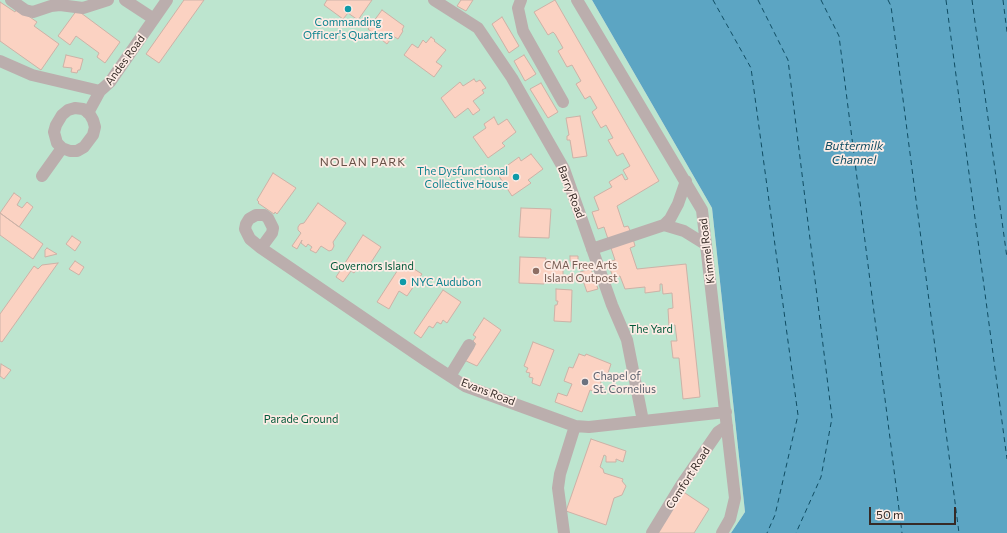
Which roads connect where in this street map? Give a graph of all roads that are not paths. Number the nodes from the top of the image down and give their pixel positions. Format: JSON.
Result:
{"nodes":[{"id":1,"x":11,"y":0,"type":"edge"},
{"id":2,"x":108,"y":0,"type":"edge"},
{"id":3,"x":125,"y":0,"type":"edge"},
{"id":4,"x":167,"y":0,"type":"edge"},
{"id":5,"x":434,"y":0,"type":"edge"},
{"id":6,"x":521,"y":0,"type":"edge"},
{"id":7,"x":577,"y":0,"type":"edge"},
{"id":8,"x":154,"y":19,"type":"junction"},
{"id":9,"x":0,"y":61,"type":"edge"},
{"id":10,"x":100,"y":91,"type":"junction"},
{"id":11,"x":563,"y":102,"type":"dead end"},
{"id":12,"x":88,"y":113,"type":"junction"},
{"id":13,"x":62,"y":148,"type":"junction"},
{"id":14,"x":42,"y":176,"type":"dead end"},
{"id":15,"x":686,"y":181,"type":"junction"},
{"id":16,"x":664,"y":225,"type":"junction"},
{"id":17,"x":705,"y":244,"type":"junction"},
{"id":18,"x":261,"y":248,"type":"dead end"},
{"id":19,"x":592,"y":249,"type":"junction"},
{"id":20,"x":469,"y":345,"type":"dead end"},
{"id":21,"x":450,"y":376,"type":"junction"},
{"id":22,"x":726,"y":412,"type":"junction"},
{"id":23,"x":643,"y":421,"type":"junction"},
{"id":24,"x":575,"y":426,"type":"junction"},
{"id":25,"x":727,"y":426,"type":"junction"},
{"id":26,"x":564,"y":533,"type":"edge"},
{"id":27,"x":652,"y":533,"type":"edge"},
{"id":28,"x":722,"y":533,"type":"edge"}],
"edges":[{"from":1,"to":2,"type":"street"},
{"from":3,"to":8,"type":"street"},
{"from":4,"to":8,"type":"street","name":"Andes Road"},
{"from":5,"to":19,"type":"street","name":"Barry Road"},
{"from":6,"to":11,"type":"street"},
{"from":7,"to":15,"type":"street","name":"Kimmel Road"},
{"from":8,"to":10,"type":"street","name":"Andes Road"},
{"from":9,"to":10,"type":"street","name":"Andes Road"},
{"from":10,"to":12,"type":"street"},
{"from":12,"to":13,"type":"street"},
{"from":12,"to":13,"type":"street"},
{"from":13,"to":14,"type":"street"},
{"from":15,"to":16,"type":"street"},
{"from":15,"to":17,"type":"street","name":"Kimmel Road"},
{"from":16,"to":17,"type":"street"},
{"from":16,"to":19,"type":"street"},
{"from":17,"to":22,"type":"street","name":"Kimmel Road"},
{"from":18,"to":21,"type":"street","name":"Evans Road"},
{"from":19,"to":23,"type":"street","name":"Barry Road"},
{"from":20,"to":21,"type":"street"},
{"from":21,"to":24,"type":"street","name":"Evans Road"},
{"from":22,"to":23,"type":"street","name":"Evans Road"},
{"from":22,"to":25,"type":"street","name":"Kimmel Road"},
{"from":23,"to":24,"type":"street","name":"Evans Road"},
{"from":24,"to":26,"type":"street"},
{"from":25,"to":27,"type":"street","name":"Comfort Road"},
{"from":25,"to":28,"type":"street","name":"Kimmel Road"}]}
